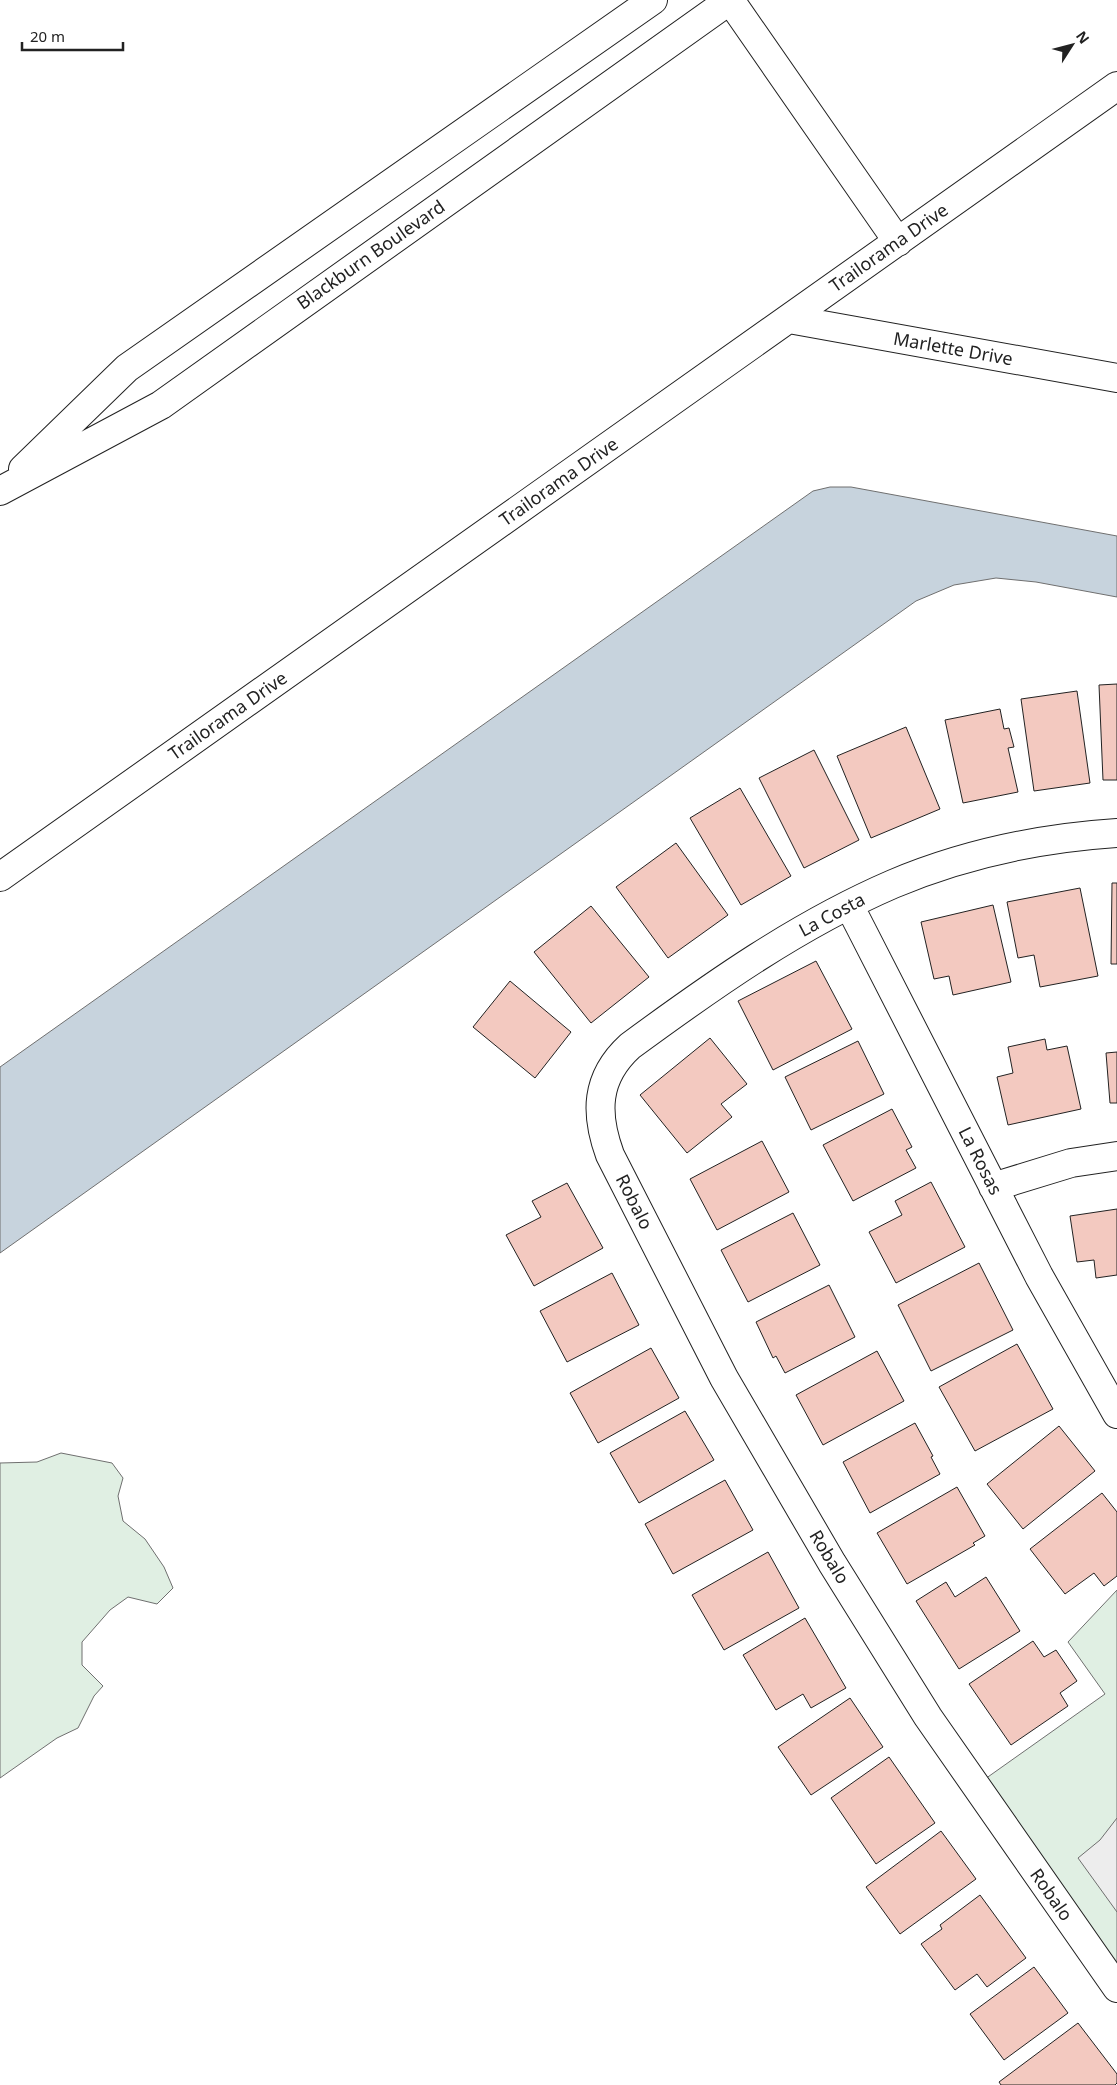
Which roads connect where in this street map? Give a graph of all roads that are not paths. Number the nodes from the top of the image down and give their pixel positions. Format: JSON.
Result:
{"nodes":[{"id":1,"x":653,"y":0,"type":"edge"},
{"id":2,"x":730,"y":0,"type":"edge"},
{"id":3,"x":1117,"y":86,"type":"edge"},
{"id":4,"x":898,"y":242,"type":"junction"},
{"id":5,"x":789,"y":319,"type":"junction"},
{"id":6,"x":1117,"y":378,"type":"edge"},
{"id":7,"x":0,"y":491,"type":"edge"},
{"id":8,"x":1117,"y":833,"type":"edge"},
{"id":9,"x":0,"y":877,"type":"edge"},
{"id":10,"x":849,"y":905,"type":"junction"},
{"id":11,"x":601,"y":1096,"type":"joint"},
{"id":12,"x":1117,"y":1156,"type":"edge"},
{"id":13,"x":993,"y":1187,"type":"junction"},
{"id":14,"x":1117,"y":1414,"type":"edge"},
{"id":15,"x":1117,"y":1988,"type":"edge"}],
"edges":[{"from":1,"to":7,"type":"street","name":"Blackburn Boulevard"},
{"from":2,"to":4,"type":"street"},
{"from":2,"to":7,"type":"street","name":"Blackburn Boulevard"},
{"from":3,"to":4,"type":"street","name":"Trailorama Drive"},
{"from":4,"to":5,"type":"street","name":"Trailorama Drive"},
{"from":5,"to":6,"type":"street","name":"Marlette Drive"},
{"from":5,"to":9,"type":"street","name":"Trailorama Drive"},
{"from":8,"to":10,"type":"street","name":"La Costa"},
{"from":10,"to":11,"type":"street","name":"La Costa"},
{"from":10,"to":13,"type":"street","name":"La Rosas"},
{"from":11,"to":15,"type":"street","name":"Robalo"},
{"from":12,"to":13,"type":"street"},
{"from":13,"to":14,"type":"street","name":"La Rosas"}]}
